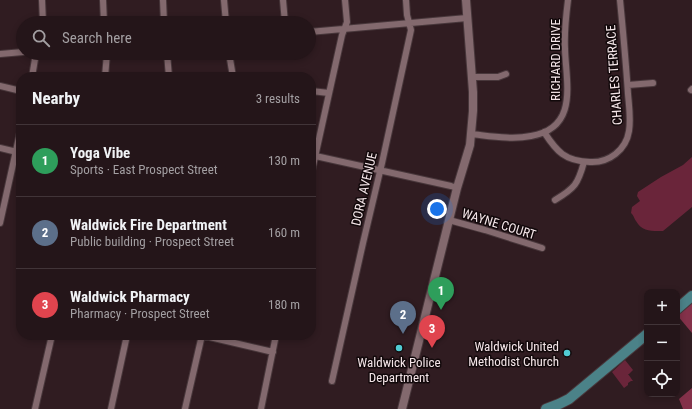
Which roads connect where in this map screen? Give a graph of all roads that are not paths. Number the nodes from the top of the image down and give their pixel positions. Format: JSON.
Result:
{"nodes":[{"id":1,"x":42,"y":0,"type":"edge"},
{"id":2,"x":103,"y":0,"type":"edge"},
{"id":3,"x":163,"y":0,"type":"edge"},
{"id":4,"x":224,"y":0,"type":"edge"},
{"id":5,"x":283,"y":0,"type":"edge"},
{"id":6,"x":345,"y":0,"type":"edge"},
{"id":7,"x":406,"y":0,"type":"edge"},
{"id":8,"x":466,"y":0,"type":"edge"},
{"id":9,"x":568,"y":0,"type":"edge"},
{"id":10,"x":620,"y":0,"type":"edge"},
{"id":11,"x":43,"y":16,"type":"edge"},
{"id":12,"x":104,"y":16,"type":"edge"},
{"id":13,"x":164,"y":16,"type":"edge"},
{"id":14,"x":225,"y":16,"type":"edge"},
{"id":15,"x":284,"y":16,"type":"edge"},
{"id":16,"x":467,"y":18,"type":"junction"},
{"id":17,"x":409,"y":23,"type":"junction"},
{"id":18,"x":344,"y":29,"type":"junction"},
{"id":19,"x":316,"y":31,"type":"edge"},
{"id":20,"x":16,"y":53,"type":"edge"},
{"id":21,"x":0,"y":54,"type":"edge"},
{"id":22,"x":35,"y":60,"type":"edge"},
{"id":23,"x":106,"y":60,"type":"edge"},
{"id":24,"x":168,"y":60,"type":"edge"},
{"id":25,"x":230,"y":60,"type":"edge"},
{"id":26,"x":33,"y":72,"type":"edge"},
{"id":27,"x":105,"y":72,"type":"edge"},
{"id":28,"x":169,"y":72,"type":"edge"},
{"id":29,"x":232,"y":72,"type":"edge"},
{"id":30,"x":506,"y":74,"type":"dead end"},
{"id":31,"x":472,"y":77,"type":"junction"},
{"id":32,"x":653,"y":83,"type":"dead end"},
{"id":33,"x":628,"y":85,"type":"junction"},
{"id":34,"x":0,"y":86,"type":"edge"},
{"id":35,"x":16,"y":90,"type":"edge"},
{"id":36,"x":316,"y":91,"type":"edge"},
{"id":37,"x":329,"y":93,"type":"junction"},
{"id":38,"x":544,"y":132,"type":"junction"},
{"id":39,"x":470,"y":134,"type":"junction"},
{"id":40,"x":316,"y":143,"type":"edge"},
{"id":41,"x":0,"y":148,"type":"edge"},
{"id":42,"x":16,"y":152,"type":"edge"},
{"id":43,"x":316,"y":156,"type":"edge"},
{"id":44,"x":16,"y":160,"type":"edge"},
{"id":45,"x":584,"y":162,"type":"junction"},
{"id":46,"x":380,"y":170,"type":"junction"},
{"id":47,"x":458,"y":188,"type":"junction"},
{"id":48,"x":555,"y":200,"type":"dead end"},
{"id":49,"x":449,"y":220,"type":"junction"},
{"id":50,"x":0,"y":223,"type":"edge"},
{"id":51,"x":542,"y":248,"type":"dead end"},
{"id":52,"x":692,"y":296,"type":"edge"},
{"id":53,"x":680,"y":306,"type":"edge"},
{"id":54,"x":644,"y":336,"type":"edge"},
{"id":55,"x":51,"y":340,"type":"edge"},
{"id":56,"x":126,"y":340,"type":"edge"},
{"id":57,"x":201,"y":340,"type":"edge"},
{"id":58,"x":223,"y":340,"type":"edge"},
{"id":59,"x":275,"y":340,"type":"edge"},
{"id":60,"x":273,"y":352,"type":"junction"},
{"id":61,"x":332,"y":382,"type":"dead end"},
{"id":62,"x":560,"y":407,"type":"edge"},
{"id":63,"x":35,"y":409,"type":"edge"},
{"id":64,"x":111,"y":409,"type":"edge"},
{"id":65,"x":185,"y":409,"type":"edge"},
{"id":66,"x":261,"y":409,"type":"edge"},
{"id":67,"x":402,"y":409,"type":"edge"},
{"id":68,"x":546,"y":409,"type":"edge"}],
"edges":[{"from":1,"to":11,"type":"street"},
{"from":2,"to":12,"type":"street"},
{"from":3,"to":13,"type":"street"},
{"from":4,"to":14,"type":"street"},
{"from":5,"to":15,"type":"street"},
{"from":6,"to":18,"type":"street"},
{"from":7,"to":17,"type":"street","name":"DORA AVENUE"},
{"from":8,"to":16,"type":"street"},
{"from":9,"to":38,"type":"street","name":"RICHARD DRIVE"},
{"from":10,"to":33,"type":"street","name":"CHARLES TERRACE"},
{"from":16,"to":17,"type":"street"},
{"from":16,"to":31,"type":"street"},
{"from":17,"to":18,"type":"street"},
{"from":17,"to":46,"type":"street","name":"DORA AVENUE"},
{"from":18,"to":19,"type":"street"},
{"from":18,"to":37,"type":"street"},
{"from":20,"to":21,"type":"street"},
{"from":22,"to":26,"type":"street"},
{"from":23,"to":27,"type":"street"},
{"from":24,"to":28,"type":"street"},
{"from":25,"to":29,"type":"street"},
{"from":30,"to":31,"type":"street"},
{"from":31,"to":39,"type":"street"},
{"from":32,"to":33,"type":"street"},
{"from":33,"to":45,"type":"street","name":"CHARLES TERRACE"},
{"from":34,"to":35,"type":"street"},
{"from":36,"to":37,"type":"street"},
{"from":37,"to":40,"type":"street"},
{"from":38,"to":39,"type":"street","name":"RICHARD DRIVE"},
{"from":38,"to":45,"type":"street","name":"CHARLES TERRACE"},
{"from":39,"to":47,"type":"street"},
{"from":41,"to":42,"type":"street"},
{"from":43,"to":46,"type":"street"},
{"from":44,"to":50,"type":"street"},
{"from":45,"to":48,"type":"street"},
{"from":46,"to":47,"type":"street"},
{"from":46,"to":61,"type":"street","name":"DORA AVENUE"},
{"from":47,"to":49,"type":"street"},
{"from":49,"to":51,"type":"street","name":"WAYNE COURT"},
{"from":49,"to":67,"type":"street"},
{"from":52,"to":53,"type":"main road"},
{"from":54,"to":62,"type":"main road"},
{"from":55,"to":63,"type":"street"},
{"from":56,"to":64,"type":"street"},
{"from":57,"to":65,"type":"street"},
{"from":58,"to":60,"type":"street"},
{"from":59,"to":60,"type":"street"},
{"from":60,"to":66,"type":"street"},
{"from":62,"to":68,"type":"main road"}]}
